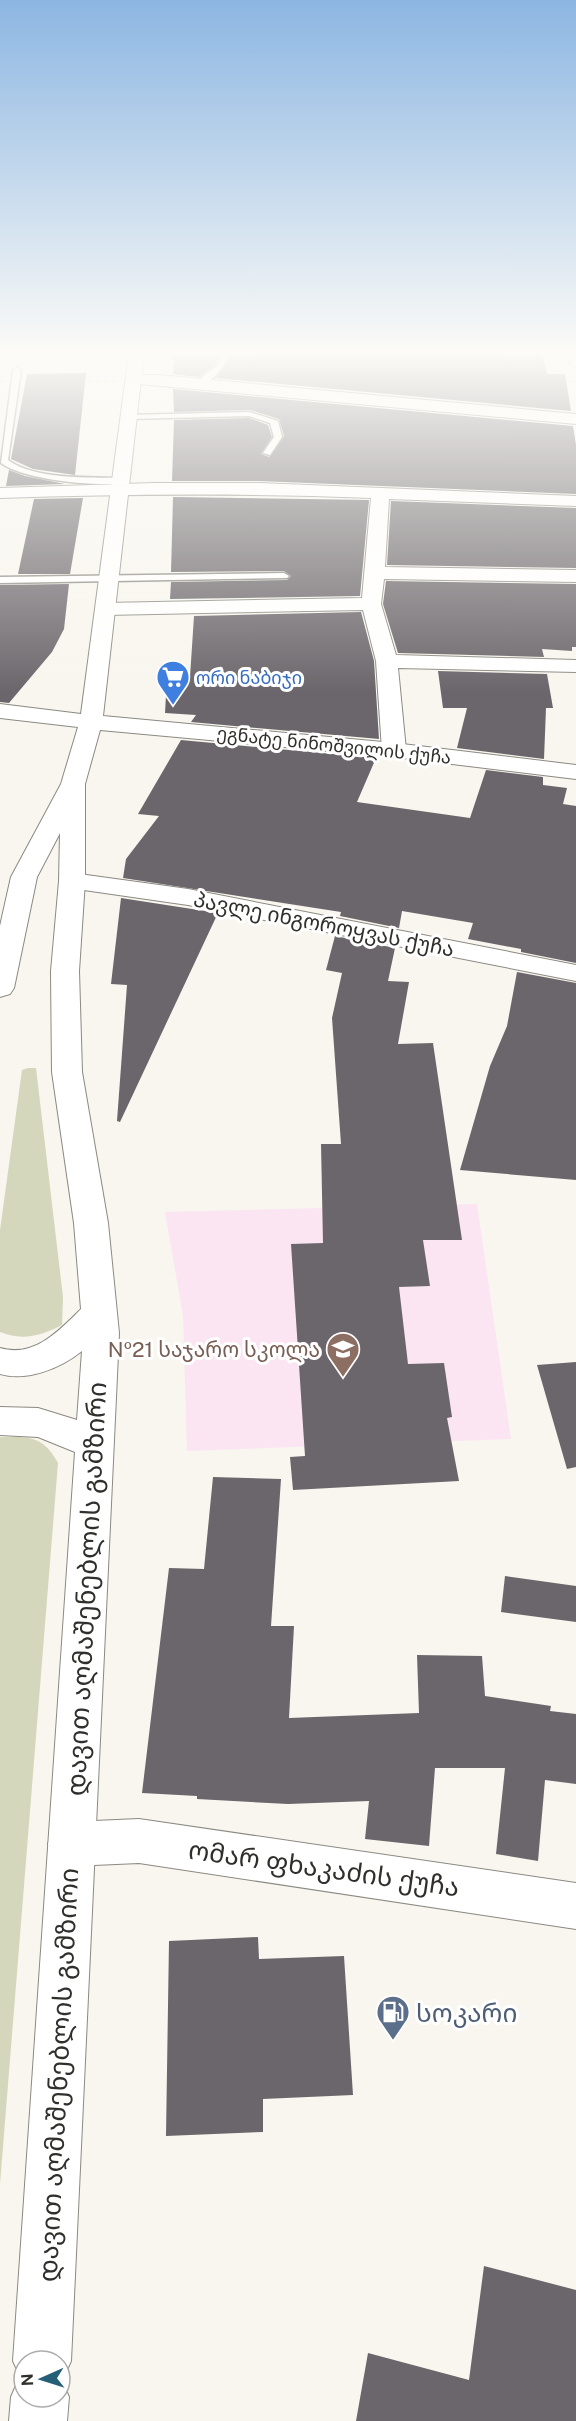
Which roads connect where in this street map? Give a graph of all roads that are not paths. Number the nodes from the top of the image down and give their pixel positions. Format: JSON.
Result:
{"nodes":[{"id":1,"x":8,"y":466,"type":"edge"},
{"id":2,"x":123,"y":466,"type":"edge"},
{"id":3,"x":121,"y":485,"type":"junction"},
{"id":4,"x":380,"y":492,"type":"junction"},
{"id":5,"x":0,"y":493,"type":"edge"},
{"id":6,"x":576,"y":501,"type":"edge"},
{"id":7,"x":375,"y":573,"type":"junction"},
{"id":8,"x":284,"y":576,"type":"dead end"},
{"id":9,"x":576,"y":576,"type":"edge"},
{"id":10,"x":0,"y":580,"type":"edge"},
{"id":11,"x":109,"y":580,"type":"junction"},
{"id":12,"x":371,"y":604,"type":"junction"},
{"id":13,"x":105,"y":609,"type":"junction"},
{"id":14,"x":387,"y":661,"type":"junction"},
{"id":15,"x":576,"y":666,"type":"edge"},
{"id":16,"x":0,"y":711,"type":"edge"},
{"id":17,"x":92,"y":722,"type":"junction"},
{"id":18,"x":394,"y":750,"type":"junction"},
{"id":19,"x":576,"y":772,"type":"edge"},
{"id":20,"x":73,"y":784,"type":"junction"},
{"id":21,"x":72,"y":881,"type":"junction"},
{"id":22,"x":576,"y":973,"type":"edge"},
{"id":23,"x":0,"y":988,"type":"edge"},
{"id":24,"x":99,"y":1313,"type":"junction"},
{"id":25,"x":0,"y":1361,"type":"edge"},
{"id":26,"x":0,"y":1420,"type":"edge"},
{"id":27,"x":93,"y":1444,"type":"junction"},
{"id":28,"x":71,"y":1844,"type":"junction"},
{"id":29,"x":576,"y":1906,"type":"edge"},
{"id":30,"x":43,"y":2349,"type":"edge"}],
"edges":[{"from":1,"to":3,"type":"lane"},
{"from":2,"to":3,"type":"main road","name":"დავით აღმაშენებლის გამზირი"},
{"from":3,"to":4,"type":"main road"},
{"from":3,"to":5,"type":"main road"},
{"from":3,"to":11,"type":"main road","name":"დავით აღმაშენებლის გამზირი"},
{"from":4,"to":6,"type":"main road"},
{"from":4,"to":7,"type":"main road"},
{"from":7,"to":9,"type":"main road"},
{"from":7,"to":12,"type":"main road"},
{"from":8,"to":11,"type":"lane"},
{"from":10,"to":11,"type":"lane"},
{"from":11,"to":13,"type":"main road","name":"დავით აღმაშენებლის გამზირი"},
{"from":12,"to":13,"type":"main road"},
{"from":12,"to":14,"type":"main road"},
{"from":13,"to":17,"type":"main road","name":"დავით აღმაშენებლის გამზირი"},
{"from":14,"to":15,"type":"main road"},
{"from":14,"to":18,"type":"main road"},
{"from":16,"to":17,"type":"main road","name":"ეგნატე ნინოშვილის ქუჩა"},
{"from":17,"to":18,"type":"main road","name":"ეგნატე ნინოშვილის ქუჩა"},
{"from":17,"to":20,"type":"main road","name":"დავით აღმაშენებლის გამზირი"},
{"from":18,"to":19,"type":"main road","name":"ეგნატე ნინოშვილის ქუჩა"},
{"from":20,"to":21,"type":"main road","name":"დავით აღმაშენებლის გამზირი"},
{"from":20,"to":23,"type":"main road","name":"დავით აღმაშენებლის გამზირი"},
{"from":21,"to":22,"type":"main road","name":"პავლე ინგოროყვას ქუჩა"},
{"from":21,"to":24,"type":"main road","name":"დავით აღმაშენებლის გამზირი"},
{"from":24,"to":25,"type":"main road"},
{"from":24,"to":27,"type":"main road","name":"დავით აღმაშენებლის გამზირი"},
{"from":26,"to":27,"type":"main road"},
{"from":27,"to":28,"type":"main road","name":"დავით აღმაშენებლის გამზირი"},
{"from":28,"to":29,"type":"main road","name":"ომარ ფხაკაძის ქუჩა"},
{"from":28,"to":30,"type":"main road","name":"დავით აღმაშენებლის გამზირი"}]}
